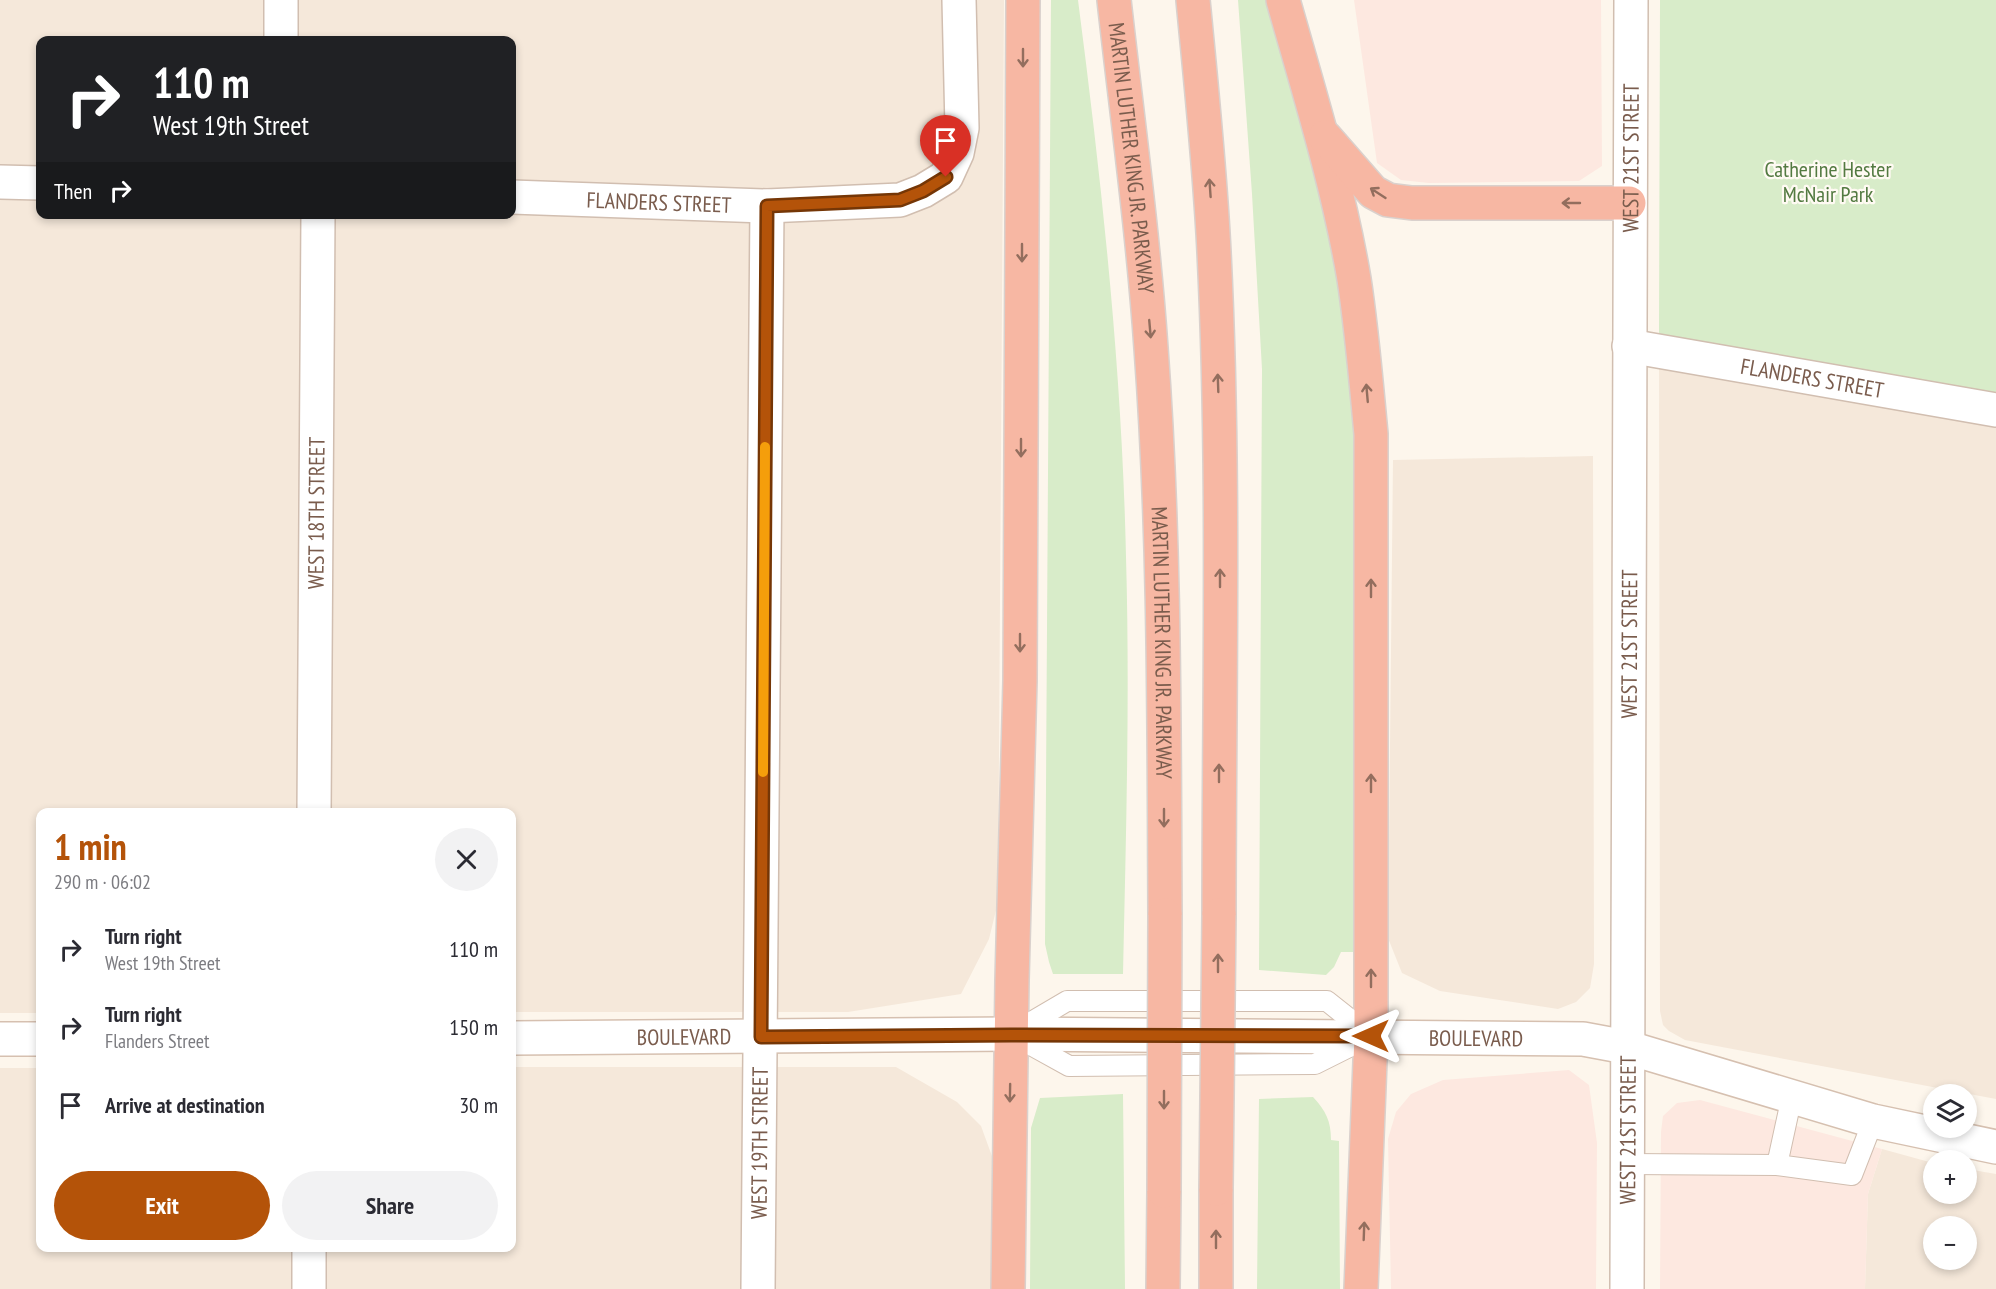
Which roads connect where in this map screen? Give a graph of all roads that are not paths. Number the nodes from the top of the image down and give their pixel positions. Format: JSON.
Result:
{"nodes":[{"id":1,"x":281,"y":0,"type":"edge"},
{"id":2,"x":959,"y":0,"type":"edge"},
{"id":3,"x":1023,"y":0,"type":"edge"},
{"id":4,"x":1114,"y":0,"type":"edge"},
{"id":5,"x":1193,"y":0,"type":"edge"},
{"id":6,"x":1283,"y":0,"type":"edge"},
{"id":7,"x":1631,"y":0,"type":"edge"},
{"id":8,"x":281,"y":36,"type":"edge"},
{"id":9,"x":1319,"y":130,"type":"junction"},
{"id":10,"x":0,"y":182,"type":"edge"},
{"id":11,"x":36,"y":183,"type":"edge"},
{"id":12,"x":516,"y":197,"type":"edge"},
{"id":13,"x":1629,"y":203,"type":"junction"},
{"id":14,"x":767,"y":206,"type":"junction"},
{"id":15,"x":318,"y":219,"type":"edge"},
{"id":16,"x":1629,"y":346,"type":"junction"},
{"id":17,"x":1996,"y":410,"type":"edge"},
{"id":18,"x":314,"y":808,"type":"edge"},
{"id":19,"x":1011,"y":1035,"type":"junction"},
{"id":20,"x":1371,"y":1036,"type":"junction"},
{"id":21,"x":761,"y":1037,"type":"junction"},
{"id":22,"x":516,"y":1038,"type":"edge"},
{"id":23,"x":0,"y":1039,"type":"edge"},
{"id":24,"x":36,"y":1039,"type":"edge"},
{"id":25,"x":1626,"y":1047,"type":"junction"},
{"id":26,"x":1792,"y":1096,"type":"junction"},
{"id":27,"x":1873,"y":1121,"type":"junction"},
{"id":28,"x":1996,"y":1147,"type":"edge"},
{"id":29,"x":1627,"y":1164,"type":"junction"},
{"id":30,"x":1777,"y":1165,"type":"junction"},
{"id":31,"x":309,"y":1252,"type":"edge"},
{"id":32,"x":309,"y":1289,"type":"edge"},
{"id":33,"x":758,"y":1289,"type":"edge"},
{"id":34,"x":1008,"y":1289,"type":"edge"},
{"id":35,"x":1163,"y":1289,"type":"edge"},
{"id":36,"x":1216,"y":1289,"type":"edge"},
{"id":37,"x":1361,"y":1289,"type":"edge"},
{"id":38,"x":1627,"y":1289,"type":"edge"}],
"edges":[{"from":1,"to":8,"type":"street"},
{"from":2,"to":14,"type":"street","name":"FLANDERS STREET"},
{"from":3,"to":19,"type":"highway","one_way":true},
{"from":4,"to":35,"type":"highway","name":"MARTIN LUTHER KING JR. PARKWAY","one_way":true,"bridge":true},
{"from":36,"to":5,"type":"highway","one_way":true,"bridge":true},
{"from":6,"to":9,"type":"highway"},
{"from":7,"to":13,"type":"street","name":"WEST 21ST STREET"},
{"from":13,"to":9,"type":"highway","one_way":true},
{"from":20,"to":9,"type":"highway","one_way":true},
{"from":10,"to":11,"type":"street"},
{"from":12,"to":14,"type":"street","name":"FLANDERS STREET"},
{"from":13,"to":16,"type":"street","name":"WEST 21ST STREET"},
{"from":14,"to":21,"type":"street","name":"WEST 19TH STREET"},
{"from":15,"to":18,"type":"street","name":"WEST 18TH STREET"},
{"from":16,"to":17,"type":"street","name":"FLANDERS STREET"},
{"from":16,"to":25,"type":"street","name":"WEST 21ST STREET"},
{"from":19,"to":20,"type":"street","name":"BOULEVARD"},
{"from":19,"to":21,"type":"street","name":"BOULEVARD"},
{"from":19,"to":34,"type":"highway","one_way":true},
{"from":20,"to":25,"type":"street","name":"BOULEVARD"},
{"from":37,"to":20,"type":"highway","one_way":true},
{"from":21,"to":22,"type":"street","name":"BOULEVARD"},
{"from":21,"to":33,"type":"street","name":"WEST 19TH STREET"},
{"from":23,"to":24,"type":"street"},
{"from":25,"to":26,"type":"street","name":"BOULEVARD"},
{"from":25,"to":29,"type":"street","name":"WEST 21ST STREET"},
{"from":26,"to":27,"type":"street","name":"BOULEVARD"},
{"from":26,"to":30,"type":"lane"},
{"from":27,"to":28,"type":"street","name":"BOULEVARD"},
{"from":27,"to":30,"type":"lane"},
{"from":29,"to":30,"type":"lane"},
{"from":29,"to":38,"type":"street","name":"WEST 21ST STREET"},
{"from":31,"to":32,"type":"street"}]}
